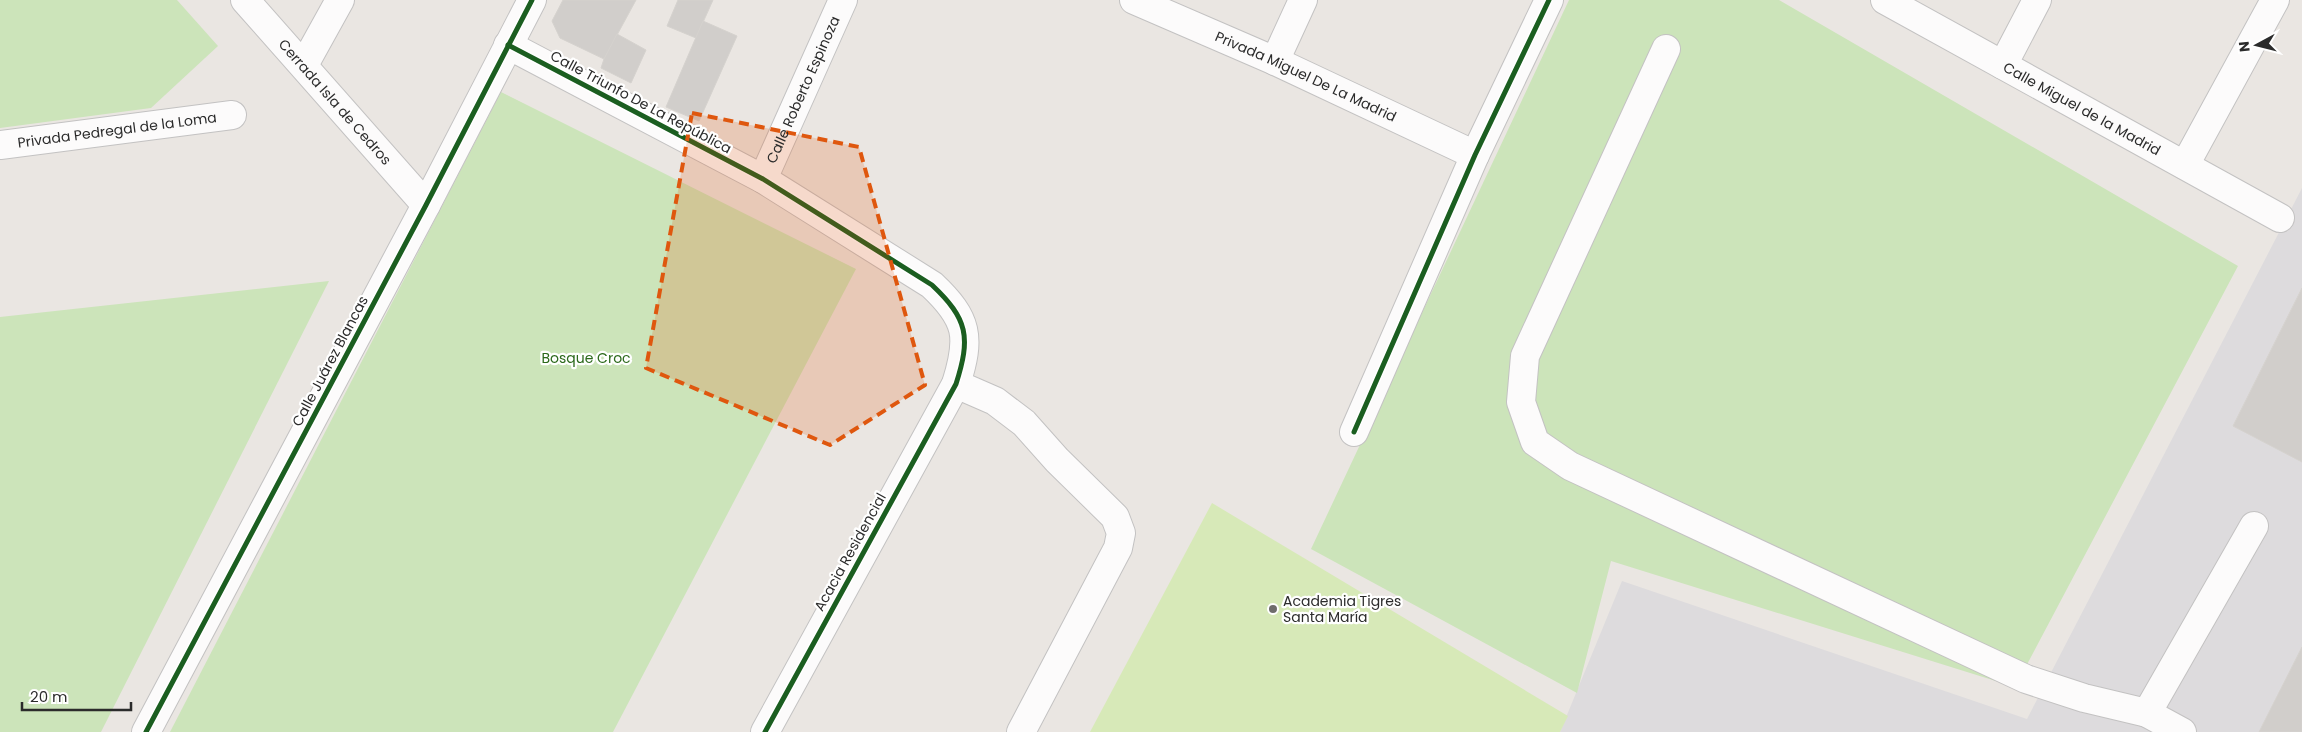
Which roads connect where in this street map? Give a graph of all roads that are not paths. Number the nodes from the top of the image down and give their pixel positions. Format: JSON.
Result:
{"nodes":[{"id":1,"x":245,"y":0,"type":"edge"},
{"id":2,"x":340,"y":0,"type":"edge"},
{"id":3,"x":532,"y":0,"type":"edge"},
{"id":4,"x":843,"y":0,"type":"edge"},
{"id":5,"x":1134,"y":0,"type":"edge"},
{"id":6,"x":1303,"y":0,"type":"edge"},
{"id":7,"x":1550,"y":0,"type":"edge"},
{"id":8,"x":1885,"y":0,"type":"edge"},
{"id":9,"x":2037,"y":0,"type":"edge"},
{"id":10,"x":2275,"y":0,"type":"edge"},
{"id":11,"x":508,"y":45,"type":"junction"},
{"id":12,"x":1666,"y":49,"type":"dead end"},
{"id":13,"x":1275,"y":61,"type":"junction"},
{"id":14,"x":304,"y":65,"type":"junction"},
{"id":15,"x":2003,"y":65,"type":"junction"},
{"id":16,"x":232,"y":115,"type":"dead end"},
{"id":17,"x":0,"y":145,"type":"edge"},
{"id":18,"x":1475,"y":155,"type":"junction"},
{"id":19,"x":2185,"y":165,"type":"junction"},
{"id":20,"x":762,"y":179,"type":"junction"},
{"id":21,"x":426,"y":204,"type":"junction"},
{"id":22,"x":2280,"y":218,"type":"dead end"},
{"id":23,"x":956,"y":384,"type":"junction"},
{"id":24,"x":1354,"y":432,"type":"dead end"},
{"id":25,"x":2254,"y":526,"type":"dead end"},
{"id":26,"x":2147,"y":713,"type":"junction"},
{"id":27,"x":146,"y":732,"type":"edge"},
{"id":28,"x":764,"y":732,"type":"edge"},
{"id":29,"x":1021,"y":732,"type":"edge"},
{"id":30,"x":2182,"y":732,"type":"edge"}],
"edges":[{"from":1,"to":14,"type":"street","name":"Cerrada Isla de Cedros"},
{"from":2,"to":14,"type":"street"},
{"from":3,"to":11,"type":"street","name":"Calle Juárez Blancas"},
{"from":4,"to":20,"type":"street","name":"Calle Roberto Espinoza"},
{"from":5,"to":13,"type":"street","name":"Privada Miguel De La Madrid"},
{"from":6,"to":13,"type":"street"},
{"from":7,"to":18,"type":"street"},
{"from":8,"to":15,"type":"street","name":"Calle Miguel de la Madrid"},
{"from":9,"to":15,"type":"street"},
{"from":10,"to":19,"type":"street"},
{"from":11,"to":20,"type":"street","name":"Calle Triunfo De La República"},
{"from":11,"to":21,"type":"street","name":"Calle Juárez Blancas"},
{"from":12,"to":26,"type":"street"},
{"from":13,"to":18,"type":"street","name":"Privada Miguel De La Madrid"},
{"from":14,"to":21,"type":"street","name":"Cerrada Isla de Cedros"},
{"from":15,"to":19,"type":"street","name":"Calle Miguel de la Madrid"},
{"from":16,"to":17,"type":"street","name":"Privada Pedregal de la Loma"},
{"from":18,"to":24,"type":"street"},
{"from":19,"to":22,"type":"street","name":"Calle Miguel de la Madrid"},
{"from":20,"to":23,"type":"street","name":"Calle Triunfo De La República"},
{"from":21,"to":27,"type":"street","name":"Calle Juárez Blancas"},
{"from":23,"to":28,"type":"street","name":"Acacia Residencial"},
{"from":23,"to":29,"type":"street"},
{"from":25,"to":26,"type":"street"},
{"from":26,"to":30,"type":"street"}]}
